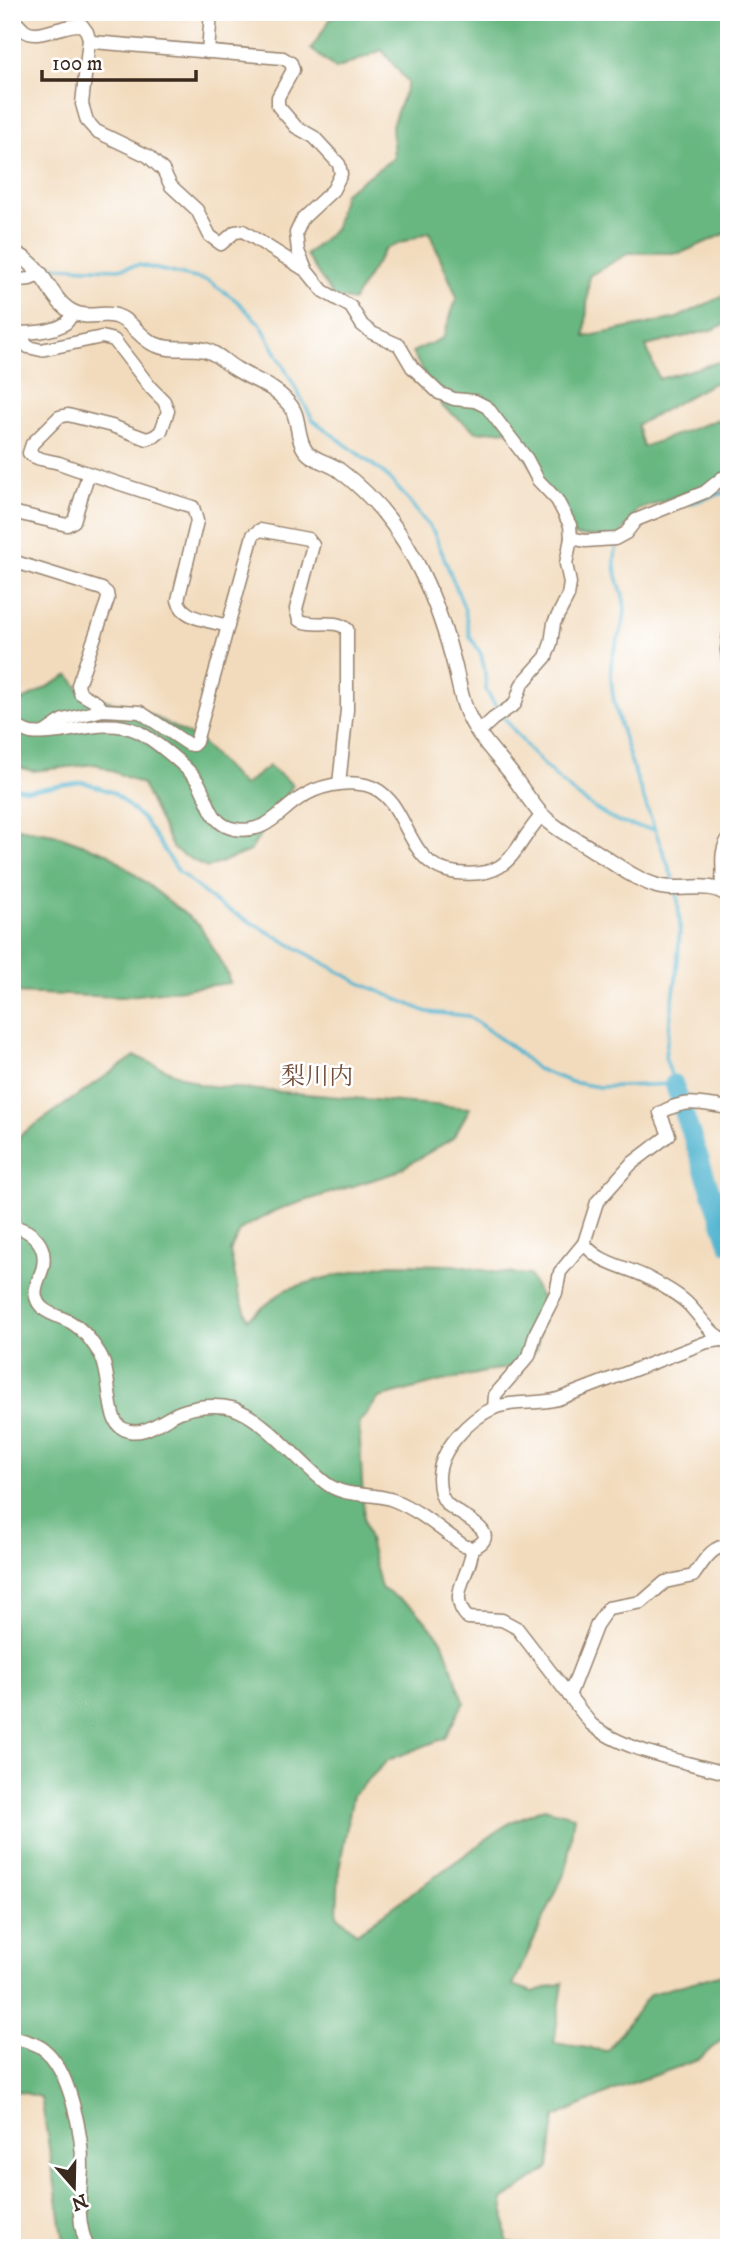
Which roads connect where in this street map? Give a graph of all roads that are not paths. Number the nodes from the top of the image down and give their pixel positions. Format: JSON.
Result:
{"nodes":[{"id":1,"x":211,"y":12,"type":"edge"},
{"id":2,"x":12,"y":18,"type":"edge"},
{"id":3,"x":89,"y":40,"type":"junction"},
{"id":4,"x":208,"y":52,"type":"junction"},
{"id":5,"x":12,"y":252,"type":"edge"},
{"id":6,"x":306,"y":270,"type":"junction"},
{"id":7,"x":42,"y":274,"type":"junction"},
{"id":8,"x":12,"y":281,"type":"edge"},
{"id":9,"x":74,"y":313,"type":"junction"},
{"id":10,"x":12,"y":331,"type":"edge"},
{"id":11,"x":26,"y":334,"type":"junction"},
{"id":12,"x":88,"y":475,"type":"junction"},
{"id":13,"x":729,"y":476,"type":"edge"},
{"id":14,"x":12,"y":512,"type":"edge"},
{"id":15,"x":571,"y":538,"type":"junction"},
{"id":16,"x":12,"y":561,"type":"edge"},
{"id":17,"x":228,"y":626,"type":"junction"},
{"id":18,"x":729,"y":634,"type":"edge"},
{"id":19,"x":729,"y":666,"type":"edge"},
{"id":20,"x":103,"y":709,"type":"junction"},
{"id":21,"x":12,"y":724,"type":"edge"},
{"id":22,"x":486,"y":725,"type":"junction"},
{"id":23,"x":44,"y":733,"type":"junction"},
{"id":24,"x":339,"y":784,"type":"junction"},
{"id":25,"x":542,"y":815,"type":"junction"},
{"id":26,"x":729,"y":837,"type":"edge"},
{"id":27,"x":724,"y":893,"type":"edge"},
{"id":28,"x":729,"y":1106,"type":"edge"},
{"id":29,"x":12,"y":1226,"type":"edge"},
{"id":30,"x":584,"y":1243,"type":"junction"},
{"id":31,"x":725,"y":1341,"type":"edge"},
{"id":32,"x":494,"y":1408,"type":"junction"},
{"id":33,"x":729,"y":1546,"type":"edge"},
{"id":34,"x":472,"y":1548,"type":"junction"},
{"id":35,"x":569,"y":1696,"type":"junction"},
{"id":36,"x":729,"y":1774,"type":"edge"},
{"id":37,"x":12,"y":2037,"type":"edge"},
{"id":38,"x":88,"y":2248,"type":"edge"}],
"edges":[{"from":1,"to":4,"type":"street"},
{"from":2,"to":3,"type":"street"},
{"from":3,"to":4,"type":"street"},
{"from":3,"to":6,"type":"street"},
{"from":4,"to":6,"type":"street"},
{"from":5,"to":7,"type":"street"},
{"from":6,"to":15,"type":"street"},
{"from":7,"to":8,"type":"street"},
{"from":7,"to":9,"type":"street"},
{"from":9,"to":11,"type":"street"},
{"from":9,"to":22,"type":"street"},
{"from":10,"to":11,"type":"street"},
{"from":11,"to":12,"type":"street"},
{"from":12,"to":14,"type":"street"},
{"from":12,"to":17,"type":"street"},
{"from":13,"to":15,"type":"street"},
{"from":15,"to":22,"type":"street"},
{"from":16,"to":20,"type":"street"},
{"from":17,"to":20,"type":"street"},
{"from":17,"to":24,"type":"street"},
{"from":18,"to":19,"type":"street"},
{"from":20,"to":23,"type":"street"},
{"from":21,"to":23,"type":"street"},
{"from":22,"to":25,"type":"street"},
{"from":23,"to":24,"type":"street"},
{"from":24,"to":25,"type":"street"},
{"from":25,"to":27,"type":"street"},
{"from":26,"to":27,"type":"street"},
{"from":28,"to":30,"type":"street"},
{"from":29,"to":34,"type":"street"},
{"from":30,"to":31,"type":"street"},
{"from":30,"to":32,"type":"street"},
{"from":31,"to":32,"type":"street"},
{"from":32,"to":34,"type":"street"},
{"from":33,"to":35,"type":"street"},
{"from":34,"to":35,"type":"street"},
{"from":35,"to":36,"type":"street"},
{"from":37,"to":38,"type":"street"}]}
